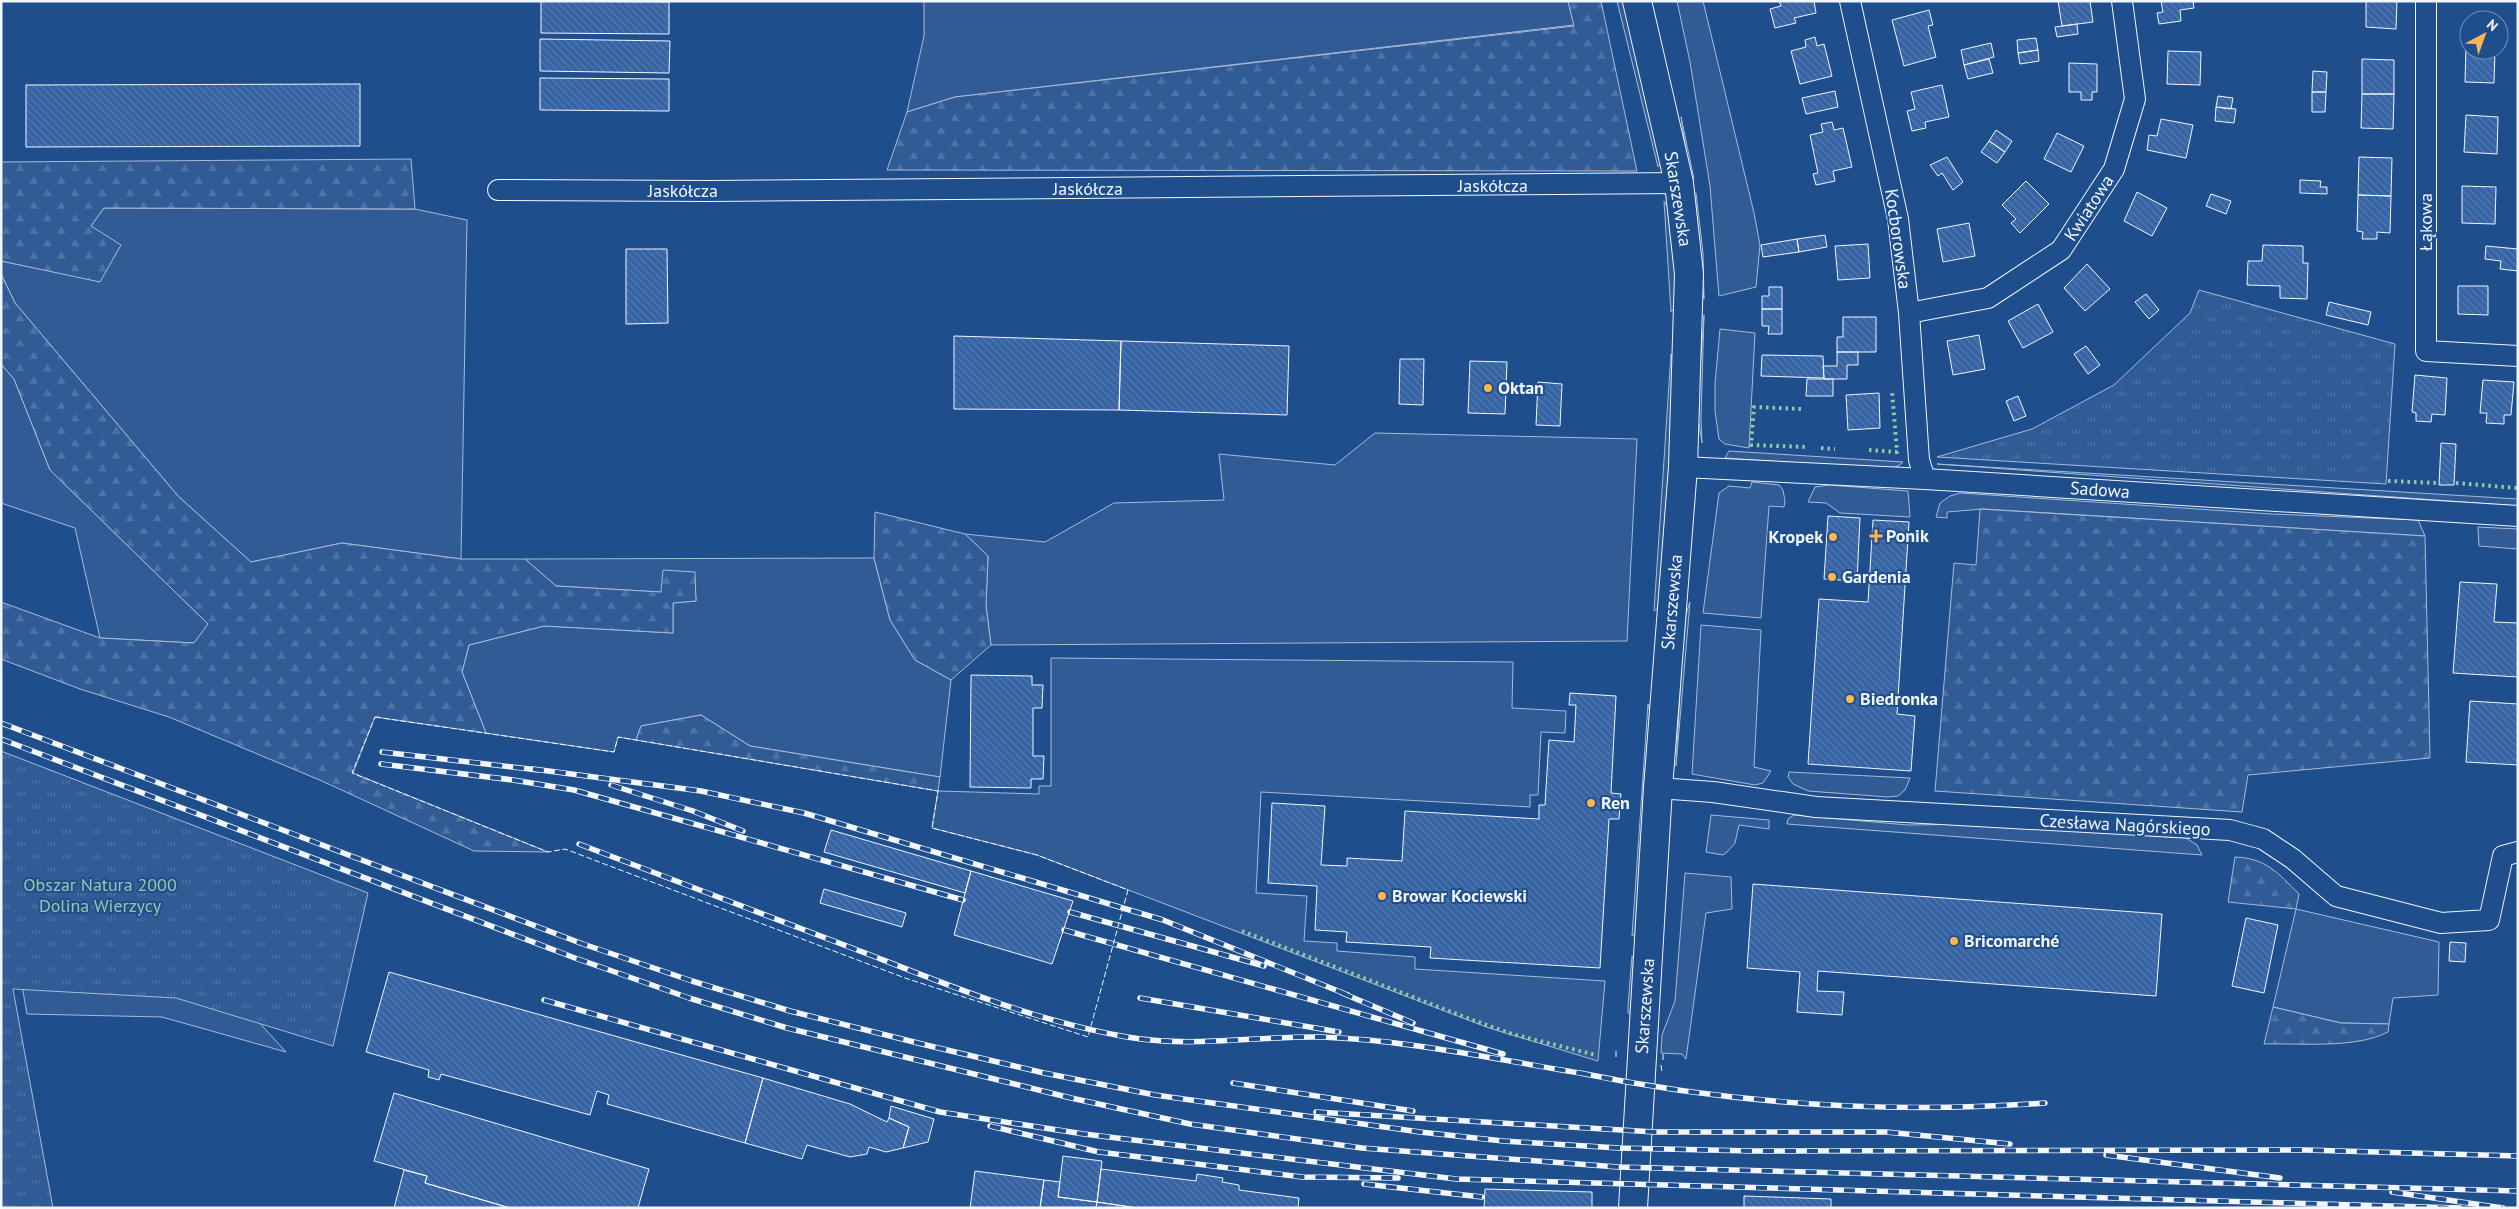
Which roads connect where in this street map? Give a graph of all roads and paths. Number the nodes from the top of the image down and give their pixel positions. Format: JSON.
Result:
{"nodes":[{"id":1,"x":1636,"y":1,"type":"edge"},
{"id":2,"x":1850,"y":1,"type":"edge"},
{"id":3,"x":2122,"y":1,"type":"edge"},
{"id":4,"x":2426,"y":1,"type":"edge"},
{"id":5,"x":1679,"y":183,"type":"junction"},
{"id":6,"x":498,"y":190,"type":"dead end"},
{"id":7,"x":1909,"y":313,"type":"junction"},
{"id":8,"x":2518,"y":356,"type":"edge"},
{"id":9,"x":1683,"y":467,"type":"junction"},
{"id":10,"x":1925,"y":479,"type":"junction"},
{"id":11,"x":2518,"y":516,"type":"edge"},
{"id":12,"x":1658,"y":788,"type":"junction"},
{"id":13,"x":2518,"y":852,"type":"edge"},
{"id":14,"x":1633,"y":1208,"type":"edge"}],
"edges":[{"from":1,"to":5,"type":"main road","name":"Skarszewska"},
{"from":2,"to":7,"type":"street","name":"Kocborowska"},
{"from":3,"to":7,"type":"street","name":"Kwiatowa"},
{"from":4,"to":8,"type":"street","name":"Łąkowa"},
{"from":5,"to":6,"type":"street","name":"Jaskółcza"},
{"from":5,"to":9,"type":"main road","name":"Skarszewska"},
{"from":7,"to":10,"type":"street","name":"Kocborowska"},
{"from":9,"to":10,"type":"street","name":"Sadowa"},
{"from":9,"to":12,"type":"main road","name":"Skarszewska"},
{"from":10,"to":11,"type":"street","name":"Sadowa"},
{"from":12,"to":13,"type":"street","name":"Czesława Nagórskiego"},
{"from":12,"to":14,"type":"main road","name":"Skarszewska"}]}
